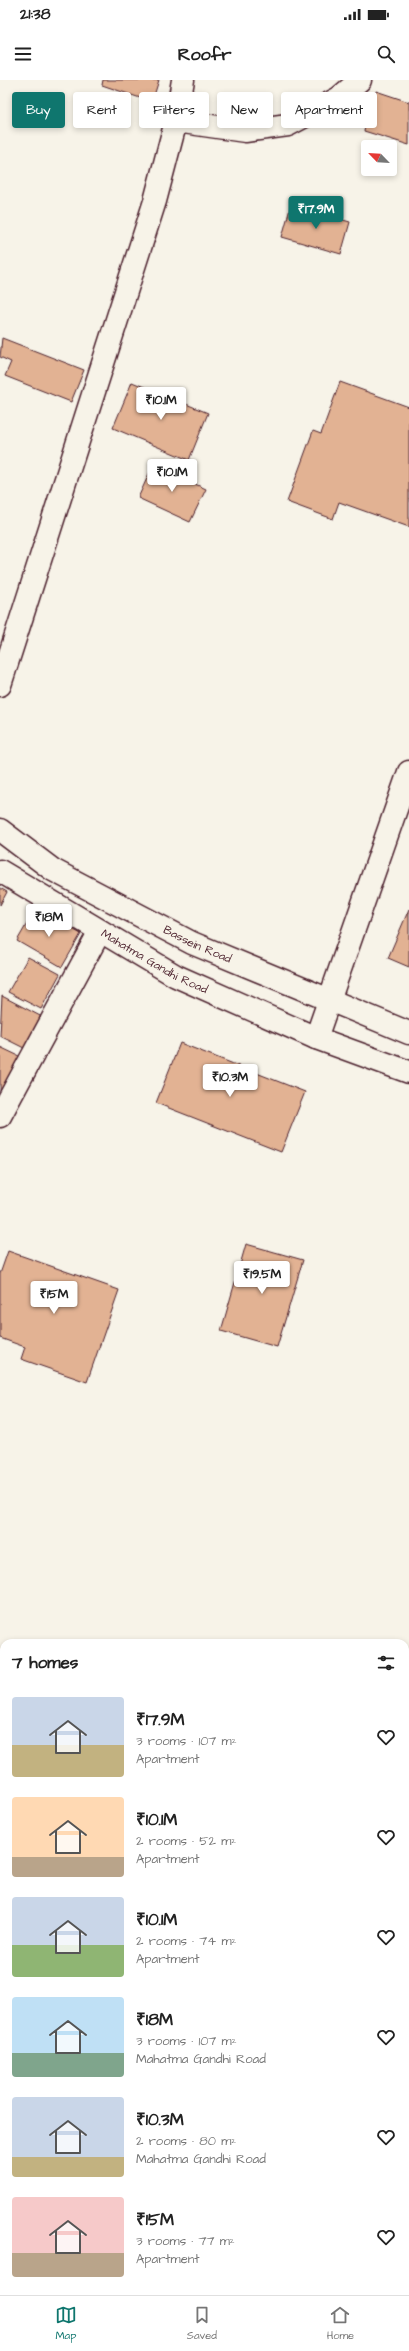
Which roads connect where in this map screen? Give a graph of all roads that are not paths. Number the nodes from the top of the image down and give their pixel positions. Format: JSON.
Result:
{"nodes":[{"id":1,"x":183,"y":80,"type":"edge"},
{"id":2,"x":360,"y":80,"type":"edge"},
{"id":3,"x":181,"y":92,"type":"edge"},
{"id":4,"x":209,"y":126,"type":"edge"},
{"id":5,"x":174,"y":128,"type":"edge"},
{"id":6,"x":0,"y":685,"type":"edge"},
{"id":7,"x":409,"y":772,"type":"edge"},
{"id":8,"x":0,"y":830,"type":"edge"},
{"id":9,"x":0,"y":871,"type":"edge"},
{"id":10,"x":100,"y":931,"type":"junction"},
{"id":11,"x":329,"y":1001,"type":"junction"},
{"id":12,"x":409,"y":1033,"type":"edge"},
{"id":13,"x":316,"y":1038,"type":"junction"},
{"id":14,"x":409,"y":1072,"type":"edge"},
{"id":15,"x":0,"y":1116,"type":"edge"}],
"edges":[{"from":1,"to":3,"type":"main road"},
{"from":2,"to":4,"type":"main road"},
{"from":5,"to":6,"type":"main road"},
{"from":7,"to":11,"type":"main road"},
{"from":8,"to":11,"type":"main road","name":"Bassein Road"},
{"from":9,"to":10,"type":"main road","name":"Mahatma Gandhi Road"},
{"from":10,"to":13,"type":"main road","name":"Mahatma Gandhi Road"},
{"from":10,"to":15,"type":"main road"},
{"from":11,"to":12,"type":"main road","name":"Bassein Road"},
{"from":11,"to":13,"type":"main road"},
{"from":13,"to":14,"type":"main road"}]}
